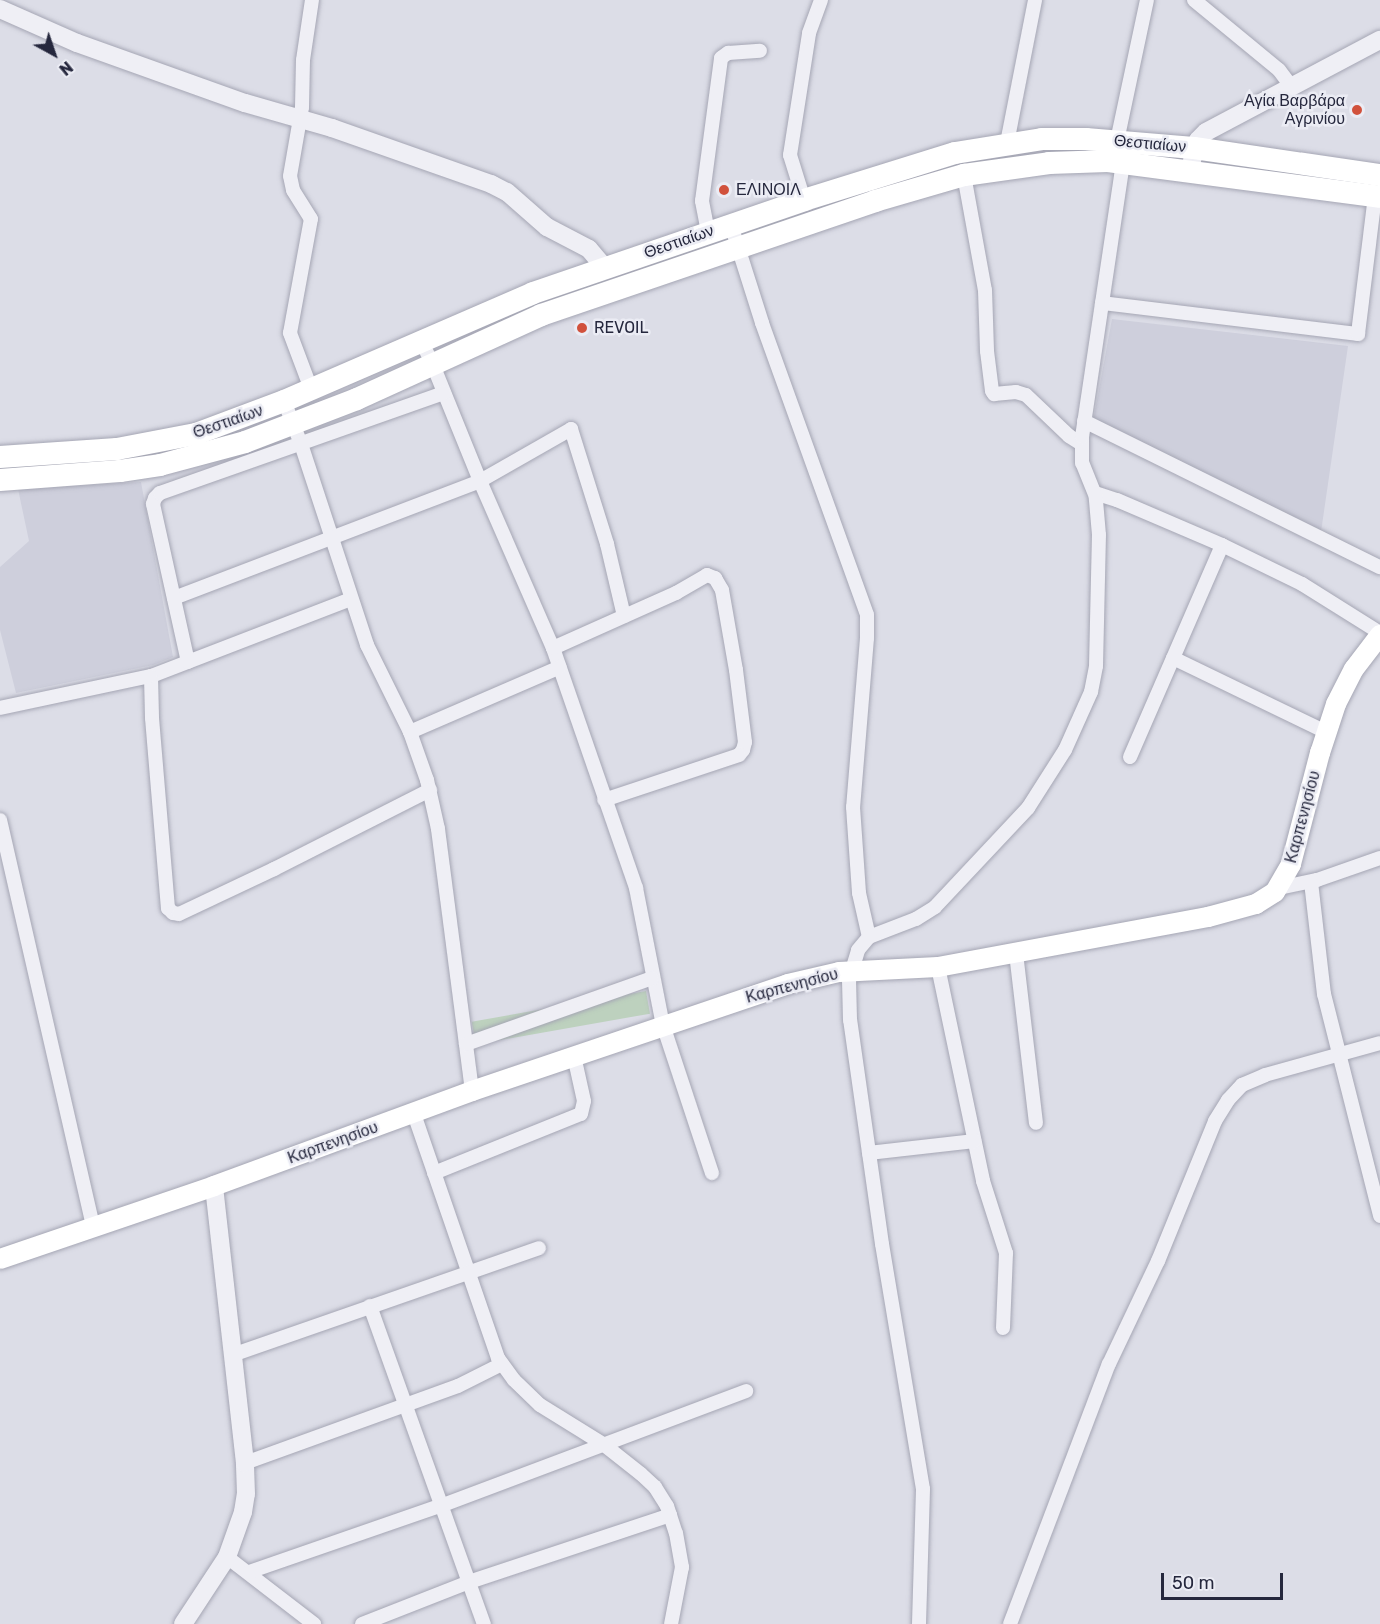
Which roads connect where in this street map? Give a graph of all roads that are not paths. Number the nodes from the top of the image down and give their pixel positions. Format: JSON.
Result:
{"nodes":[{"id":1,"x":312,"y":0,"type":"edge"},
{"id":2,"x":821,"y":0,"type":"edge"},
{"id":3,"x":1035,"y":0,"type":"edge"},
{"id":4,"x":1147,"y":0,"type":"edge"},
{"id":5,"x":1194,"y":0,"type":"edge"},
{"id":6,"x":0,"y":9,"type":"edge"},
{"id":7,"x":1380,"y":40,"type":"edge"},
{"id":8,"x":760,"y":51,"type":"dead end"},
{"id":9,"x":1291,"y":86,"type":"junction"},
{"id":10,"x":299,"y":119,"type":"junction"},
{"id":11,"x":1117,"y":141,"type":"junction"},
{"id":12,"x":1007,"y":143,"type":"junction"},
{"id":13,"x":1192,"y":159,"type":"junction"},
{"id":14,"x":1123,"y":163,"type":"junction"},
{"id":15,"x":964,"y":175,"type":"junction"},
{"id":16,"x":1378,"y":189,"type":"edge"},
{"id":17,"x":804,"y":201,"type":"junction"},
{"id":18,"x":731,"y":225,"type":"junction"},
{"id":19,"x":708,"y":232,"type":"junction"},
{"id":20,"x":738,"y":248,"type":"junction"},
{"id":21,"x":604,"y":267,"type":"junction"},
{"id":22,"x":532,"y":293,"type":"junction"},
{"id":23,"x":1102,"y":303,"type":"junction"},
{"id":24,"x":541,"y":315,"type":"junction"},
{"id":25,"x":421,"y":341,"type":"junction"},
{"id":26,"x":434,"y":365,"type":"junction"},
{"id":27,"x":311,"y":389,"type":"junction"},
{"id":28,"x":444,"y":393,"type":"junction"},
{"id":29,"x":284,"y":401,"type":"junction"},
{"id":30,"x":1083,"y":422,"type":"junction"},
{"id":31,"x":297,"y":434,"type":"junction"},
{"id":32,"x":1082,"y":444,"type":"junction"},
{"id":33,"x":0,"y":457,"type":"edge"},
{"id":34,"x":0,"y":480,"type":"edge"},
{"id":35,"x":480,"y":481,"type":"junction"},
{"id":36,"x":1095,"y":493,"type":"junction"},
{"id":37,"x":331,"y":540,"type":"junction"},
{"id":38,"x":1222,"y":545,"type":"junction"},
{"id":39,"x":1380,"y":567,"type":"edge"},
{"id":40,"x":174,"y":598,"type":"junction"},
{"id":41,"x":351,"y":599,"type":"junction"},
{"id":42,"x":624,"y":616,"type":"junction"},
{"id":43,"x":1380,"y":634,"type":"edge"},
{"id":44,"x":553,"y":648,"type":"junction"},
{"id":45,"x":1173,"y":658,"type":"junction"},
{"id":46,"x":188,"y":662,"type":"junction"},
{"id":47,"x":560,"y":666,"type":"junction"},
{"id":48,"x":151,"y":675,"type":"junction"},
{"id":49,"x":0,"y":708,"type":"edge"},
{"id":50,"x":410,"y":732,"type":"junction"},
{"id":51,"x":1326,"y":732,"type":"junction"},
{"id":52,"x":1130,"y":757,"type":"dead end"},
{"id":53,"x":429,"y":790,"type":"junction"},
{"id":54,"x":604,"y":800,"type":"junction"},
{"id":55,"x":0,"y":820,"type":"edge"},
{"id":56,"x":1380,"y":858,"type":"edge"},
{"id":57,"x":1311,"y":882,"type":"junction"},
{"id":58,"x":1279,"y":888,"type":"junction"},
{"id":59,"x":869,"y":937,"type":"junction"},
{"id":60,"x":1016,"y":953,"type":"junction"},
{"id":61,"x":938,"y":967,"type":"junction"},
{"id":62,"x":851,"y":971,"type":"junction"},
{"id":63,"x":652,"y":978,"type":"junction"},
{"id":64,"x":663,"y":1025,"type":"junction"},
{"id":65,"x":1380,"y":1043,"type":"edge"},
{"id":66,"x":466,"y":1044,"type":"junction"},
{"id":67,"x":1340,"y":1055,"type":"junction"},
{"id":68,"x":574,"y":1056,"type":"junction"},
{"id":69,"x":472,"y":1091,"type":"junction"},
{"id":70,"x":414,"y":1113,"type":"junction"},
{"id":71,"x":1036,"y":1123,"type":"dead end"},
{"id":72,"x":974,"y":1141,"type":"junction"},
{"id":73,"x":869,"y":1153,"type":"junction"},
{"id":74,"x":434,"y":1173,"type":"junction"},
{"id":75,"x":712,"y":1173,"type":"dead end"},
{"id":76,"x":214,"y":1186,"type":"junction"},
{"id":77,"x":1380,"y":1216,"type":"edge"},
{"id":78,"x":93,"y":1227,"type":"junction"},
{"id":79,"x":539,"y":1248,"type":"dead end"},
{"id":80,"x":0,"y":1259,"type":"edge"},
{"id":81,"x":469,"y":1274,"type":"junction"},
{"id":82,"x":370,"y":1306,"type":"junction"},
{"id":83,"x":1003,"y":1328,"type":"dead end"},
{"id":84,"x":232,"y":1355,"type":"junction"},
{"id":85,"x":502,"y":1364,"type":"junction"},
{"id":86,"x":746,"y":1390,"type":"dead end"},
{"id":87,"x":407,"y":1404,"type":"junction"},
{"id":88,"x":603,"y":1444,"type":"junction"},
{"id":89,"x":245,"y":1463,"type":"junction"},
{"id":90,"x":443,"y":1504,"type":"junction"},
{"id":91,"x":670,"y":1515,"type":"junction"},
{"id":92,"x":227,"y":1557,"type":"junction"},
{"id":93,"x":249,"y":1572,"type":"junction"},
{"id":94,"x":469,"y":1582,"type":"junction"},
{"id":95,"x":183,"y":1624,"type":"edge"},
{"id":96,"x":314,"y":1624,"type":"edge"},
{"id":97,"x":362,"y":1624,"type":"edge"},
{"id":98,"x":484,"y":1624,"type":"edge"},
{"id":99,"x":671,"y":1624,"type":"edge"},
{"id":100,"x":919,"y":1624,"type":"edge"},
{"id":101,"x":1010,"y":1624,"type":"edge"}],
"edges":[{"from":1,"to":10,"type":"street"},
{"from":2,"to":17,"type":"street"},
{"from":3,"to":12,"type":"street"},
{"from":4,"to":11,"type":"street"},
{"from":5,"to":9,"type":"street"},
{"from":6,"to":10,"type":"street"},
{"from":7,"to":9,"type":"street"},
{"from":8,"to":19,"type":"street"},
{"from":9,"to":13,"type":"street"},
{"from":10,"to":21,"type":"street"},
{"from":10,"to":27,"type":"street"},
{"from":11,"to":12,"type":"main road","name":"Θεστιαίων"},
{"from":11,"to":13,"type":"main road","name":"Θεστιαίων"},
{"from":12,"to":17,"type":"main road","name":"Θεστιαίων"},
{"from":13,"to":14,"type":"main road","name":"Θεστιαίων"},
{"from":13,"to":16,"type":"main road","name":"Θεστιαίων"},
{"from":14,"to":15,"type":"main road","name":"Θεστιαίων"},
{"from":14,"to":23,"type":"street"},
{"from":15,"to":20,"type":"main road","name":"Θεστιαίων"},
{"from":15,"to":32,"type":"street"},
{"from":16,"to":23,"type":"street"},
{"from":17,"to":18,"type":"main road","name":"Θεστιαίων"},
{"from":18,"to":19,"type":"main road","name":"Θεστιαίων"},
{"from":18,"to":20,"type":"street"},
{"from":19,"to":21,"type":"main road","name":"Θεστιαίων"},
{"from":20,"to":24,"type":"main road","name":"Θεστιαίων"},
{"from":20,"to":59,"type":"street"},
{"from":21,"to":22,"type":"main road","name":"Θεστιαίων"},
{"from":22,"to":24,"type":"main road"},
{"from":22,"to":25,"type":"main road","name":"Θεστιαίων"},
{"from":23,"to":30,"type":"street"},
{"from":24,"to":26,"type":"main road","name":"Θεστιαίων"},
{"from":25,"to":26,"type":"street"},
{"from":25,"to":27,"type":"main road","name":"Θεστιαίων"},
{"from":26,"to":28,"type":"street"},
{"from":26,"to":31,"type":"main road","name":"Θεστιαίων"},
{"from":27,"to":29,"type":"main road","name":"Θεστιαίων"},
{"from":28,"to":31,"type":"street"},
{"from":28,"to":35,"type":"street"},
{"from":29,"to":31,"type":"street"},
{"from":29,"to":33,"type":"main road","name":"Θεστιαίων"},
{"from":30,"to":32,"type":"street"},
{"from":30,"to":39,"type":"street"},
{"from":31,"to":34,"type":"main road","name":"Θεστιαίων"},
{"from":31,"to":37,"type":"street"},
{"from":31,"to":40,"type":"street"},
{"from":32,"to":36,"type":"street"},
{"from":35,"to":37,"type":"street"},
{"from":35,"to":42,"type":"street"},
{"from":35,"to":44,"type":"street"},
{"from":36,"to":38,"type":"street"},
{"from":36,"to":59,"type":"street"},
{"from":37,"to":40,"type":"street"},
{"from":37,"to":41,"type":"street"},
{"from":38,"to":43,"type":"street"},
{"from":38,"to":45,"type":"street"},
{"from":40,"to":46,"type":"street"},
{"from":41,"to":46,"type":"street"},
{"from":41,"to":50,"type":"street"},
{"from":42,"to":44,"type":"street"},
{"from":42,"to":54,"type":"street"},
{"from":43,"to":51,"type":"main road","name":"Καρπενησίου"},
{"from":44,"to":47,"type":"street"},
{"from":45,"to":51,"type":"street"},
{"from":45,"to":52,"type":"street"},
{"from":46,"to":48,"type":"street"},
{"from":47,"to":50,"type":"street"},
{"from":47,"to":54,"type":"street"},
{"from":48,"to":49,"type":"street"},
{"from":48,"to":53,"type":"street"},
{"from":50,"to":53,"type":"street"},
{"from":51,"to":58,"type":"main road","name":"Καρπενησίου"},
{"from":53,"to":66,"type":"street"},
{"from":54,"to":63,"type":"street"},
{"from":55,"to":78,"type":"street"},
{"from":56,"to":57,"type":"street"},
{"from":57,"to":58,"type":"street"},
{"from":57,"to":67,"type":"street"},
{"from":58,"to":60,"type":"main road","name":"Καρπενησίου"},
{"from":59,"to":62,"type":"street"},
{"from":60,"to":61,"type":"main road","name":"Καρπενησίου"},
{"from":60,"to":71,"type":"street"},
{"from":61,"to":62,"type":"main road","name":"Καρπενησίου"},
{"from":61,"to":72,"type":"street"},
{"from":62,"to":64,"type":"main road","name":"Καρπενησίου"},
{"from":62,"to":73,"type":"street"},
{"from":63,"to":64,"type":"street"},
{"from":63,"to":66,"type":"street"},
{"from":64,"to":68,"type":"main road","name":"Καρπενησίου"},
{"from":64,"to":75,"type":"street"},
{"from":65,"to":67,"type":"street"},
{"from":66,"to":69,"type":"street"},
{"from":67,"to":77,"type":"street"},
{"from":67,"to":101,"type":"street"},
{"from":68,"to":69,"type":"main road","name":"Καρπενησίου"},
{"from":68,"to":74,"type":"street"},
{"from":69,"to":70,"type":"main road","name":"Καρπενησίου"},
{"from":70,"to":74,"type":"street"},
{"from":70,"to":76,"type":"main road","name":"Καρπενησίου"},
{"from":72,"to":73,"type":"street"},
{"from":72,"to":83,"type":"street"},
{"from":73,"to":100,"type":"street"},
{"from":74,"to":81,"type":"street"},
{"from":76,"to":78,"type":"main road","name":"Καρπενησίου"},
{"from":76,"to":84,"type":"street"},
{"from":78,"to":80,"type":"main road","name":"Καρπενησίου"},
{"from":79,"to":81,"type":"street"},
{"from":81,"to":82,"type":"street"},
{"from":81,"to":85,"type":"street"},
{"from":82,"to":84,"type":"street"},
{"from":82,"to":87,"type":"street"},
{"from":84,"to":89,"type":"street"},
{"from":85,"to":87,"type":"street"},
{"from":85,"to":88,"type":"street"},
{"from":86,"to":88,"type":"street"},
{"from":87,"to":89,"type":"street"},
{"from":87,"to":90,"type":"street"},
{"from":88,"to":90,"type":"street"},
{"from":88,"to":91,"type":"street"},
{"from":89,"to":92,"type":"street"},
{"from":90,"to":93,"type":"street"},
{"from":90,"to":94,"type":"street"},
{"from":91,"to":94,"type":"street"},
{"from":91,"to":99,"type":"street"},
{"from":92,"to":93,"type":"street"},
{"from":92,"to":95,"type":"street"},
{"from":93,"to":96,"type":"street"},
{"from":94,"to":97,"type":"street"},
{"from":94,"to":98,"type":"street"}]}
